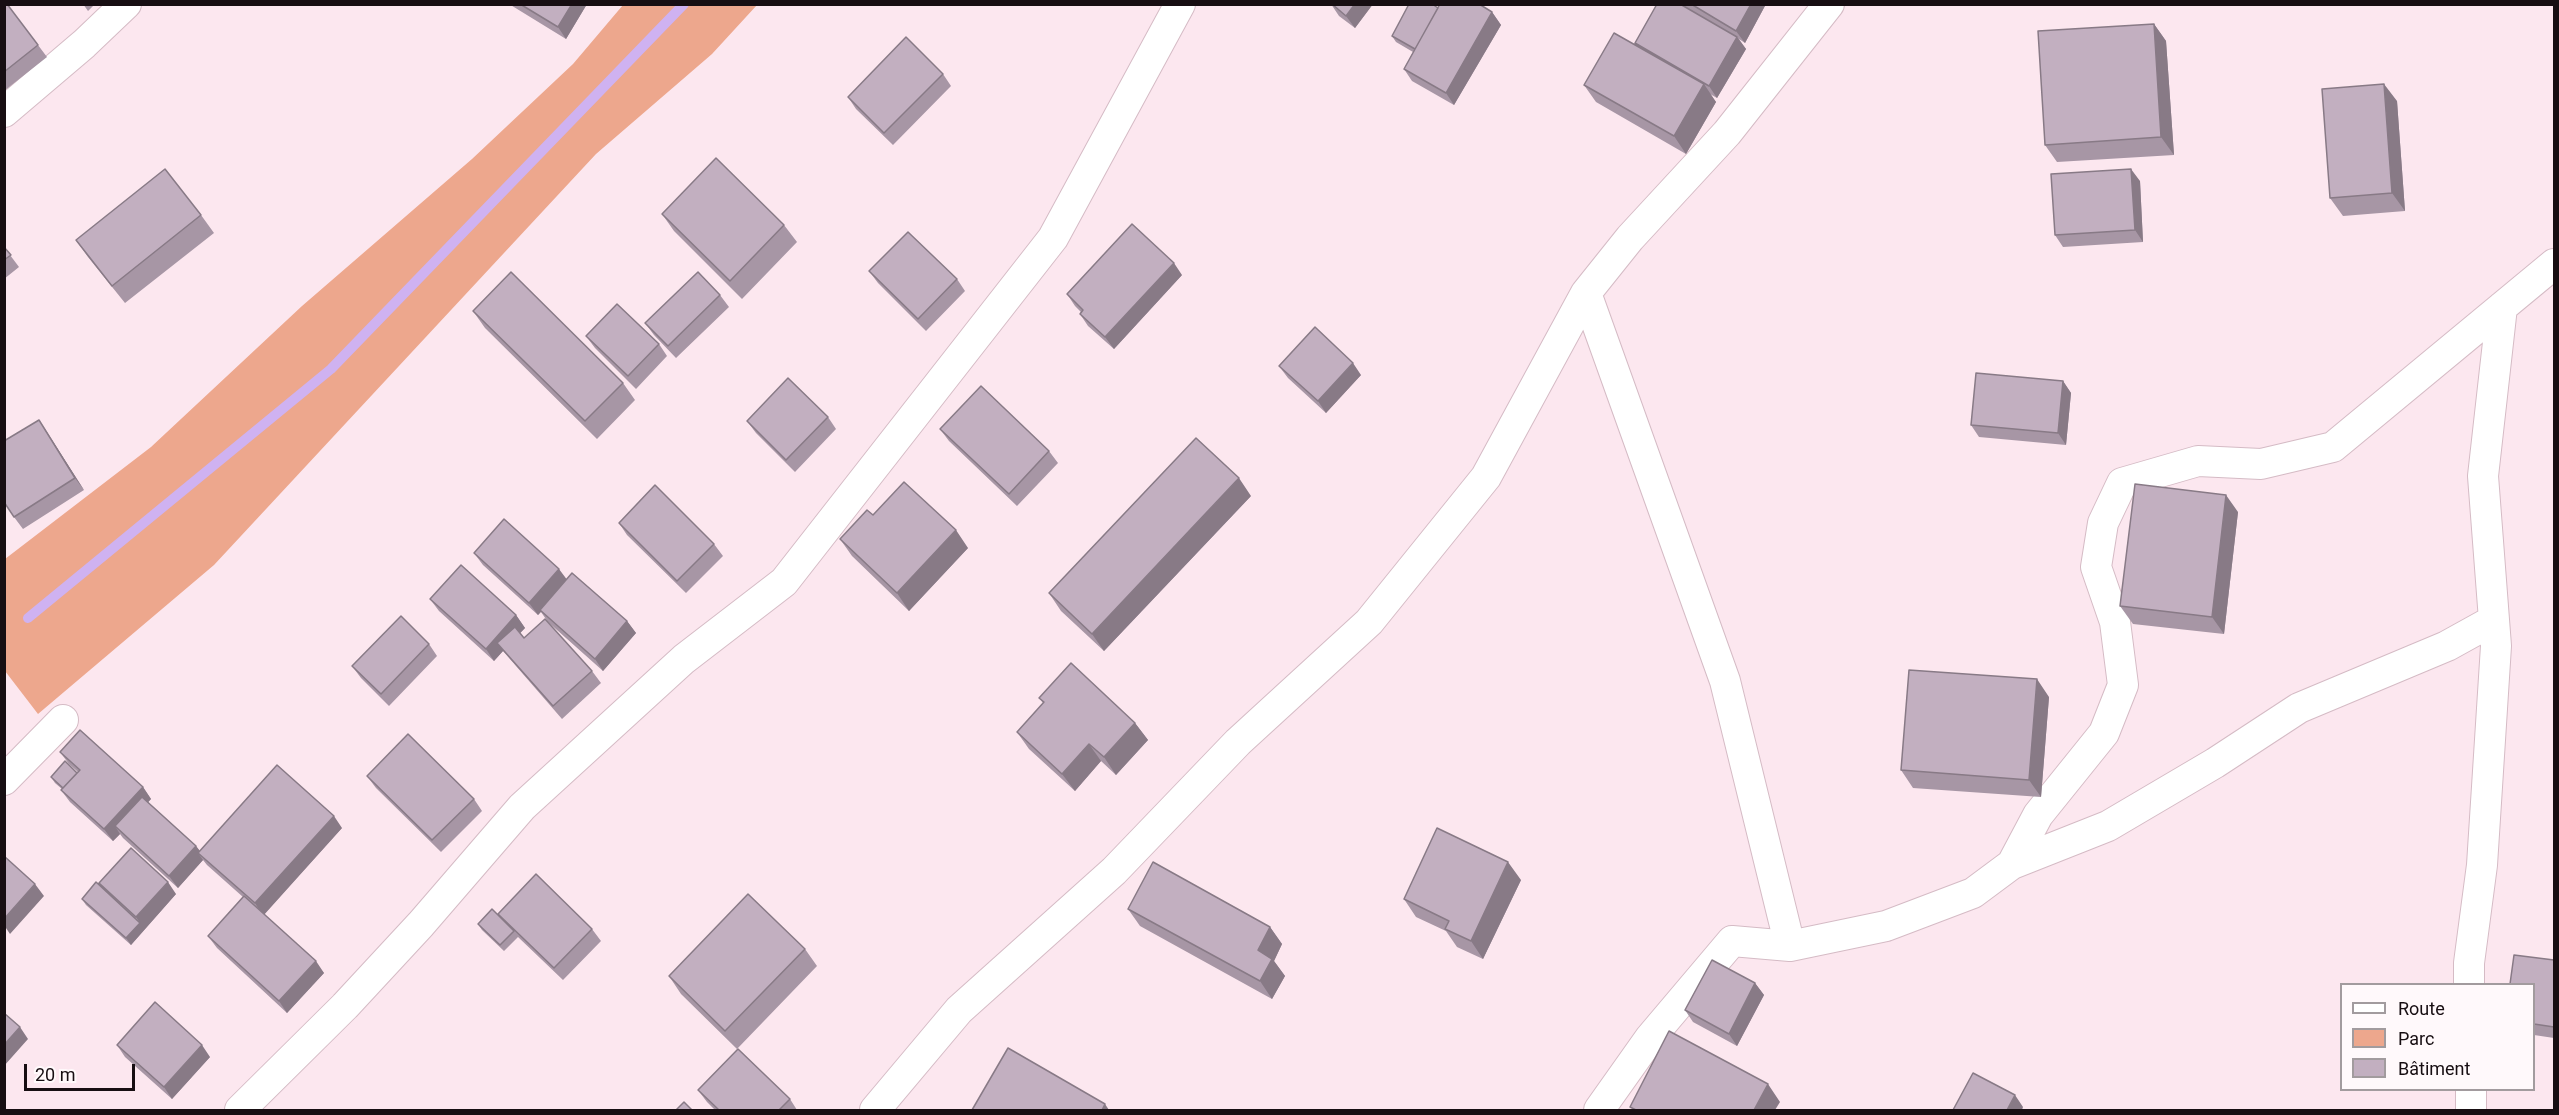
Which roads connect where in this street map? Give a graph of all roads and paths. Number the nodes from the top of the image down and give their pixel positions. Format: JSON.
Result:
{"nodes":[{"id":1,"x":126,"y":4,"type":"edge"},
{"id":2,"x":1180,"y":4,"type":"edge"},
{"id":3,"x":1829,"y":4,"type":"edge"},
{"id":4,"x":4,"y":112,"type":"edge"},
{"id":5,"x":2554,"y":264,"type":"edge"},
{"id":6,"x":1586,"y":293,"type":"junction"},
{"id":7,"x":2502,"y":307,"type":"junction"},
{"id":8,"x":2494,"y":620,"type":"junction"},
{"id":9,"x":63,"y":720,"type":"dead end"},
{"id":10,"x":4,"y":780,"type":"edge"},
{"id":11,"x":2012,"y":864,"type":"junction"},
{"id":12,"x":1790,"y":946,"type":"junction"},
{"id":13,"x":2469,"y":983,"type":"edge"},
{"id":14,"x":2471,"y":1091,"type":"edge"},
{"id":15,"x":240,"y":1110,"type":"edge"},
{"id":16,"x":875,"y":1110,"type":"edge"},
{"id":17,"x":1599,"y":1110,"type":"edge"},
{"id":18,"x":2471,"y":1110,"type":"edge"}],
"edges":[{"from":1,"to":4,"type":"street"},
{"from":2,"to":15,"type":"street"},
{"from":3,"to":6,"type":"street"},
{"from":5,"to":7,"type":"street"},
{"from":6,"to":12,"type":"street"},
{"from":6,"to":16,"type":"street"},
{"from":7,"to":8,"type":"street"},
{"from":7,"to":11,"type":"street"},
{"from":8,"to":11,"type":"street"},
{"from":8,"to":13,"type":"street"},
{"from":9,"to":10,"type":"street"},
{"from":11,"to":12,"type":"street"},
{"from":12,"to":17,"type":"street"},
{"from":14,"to":18,"type":"street"}]}
